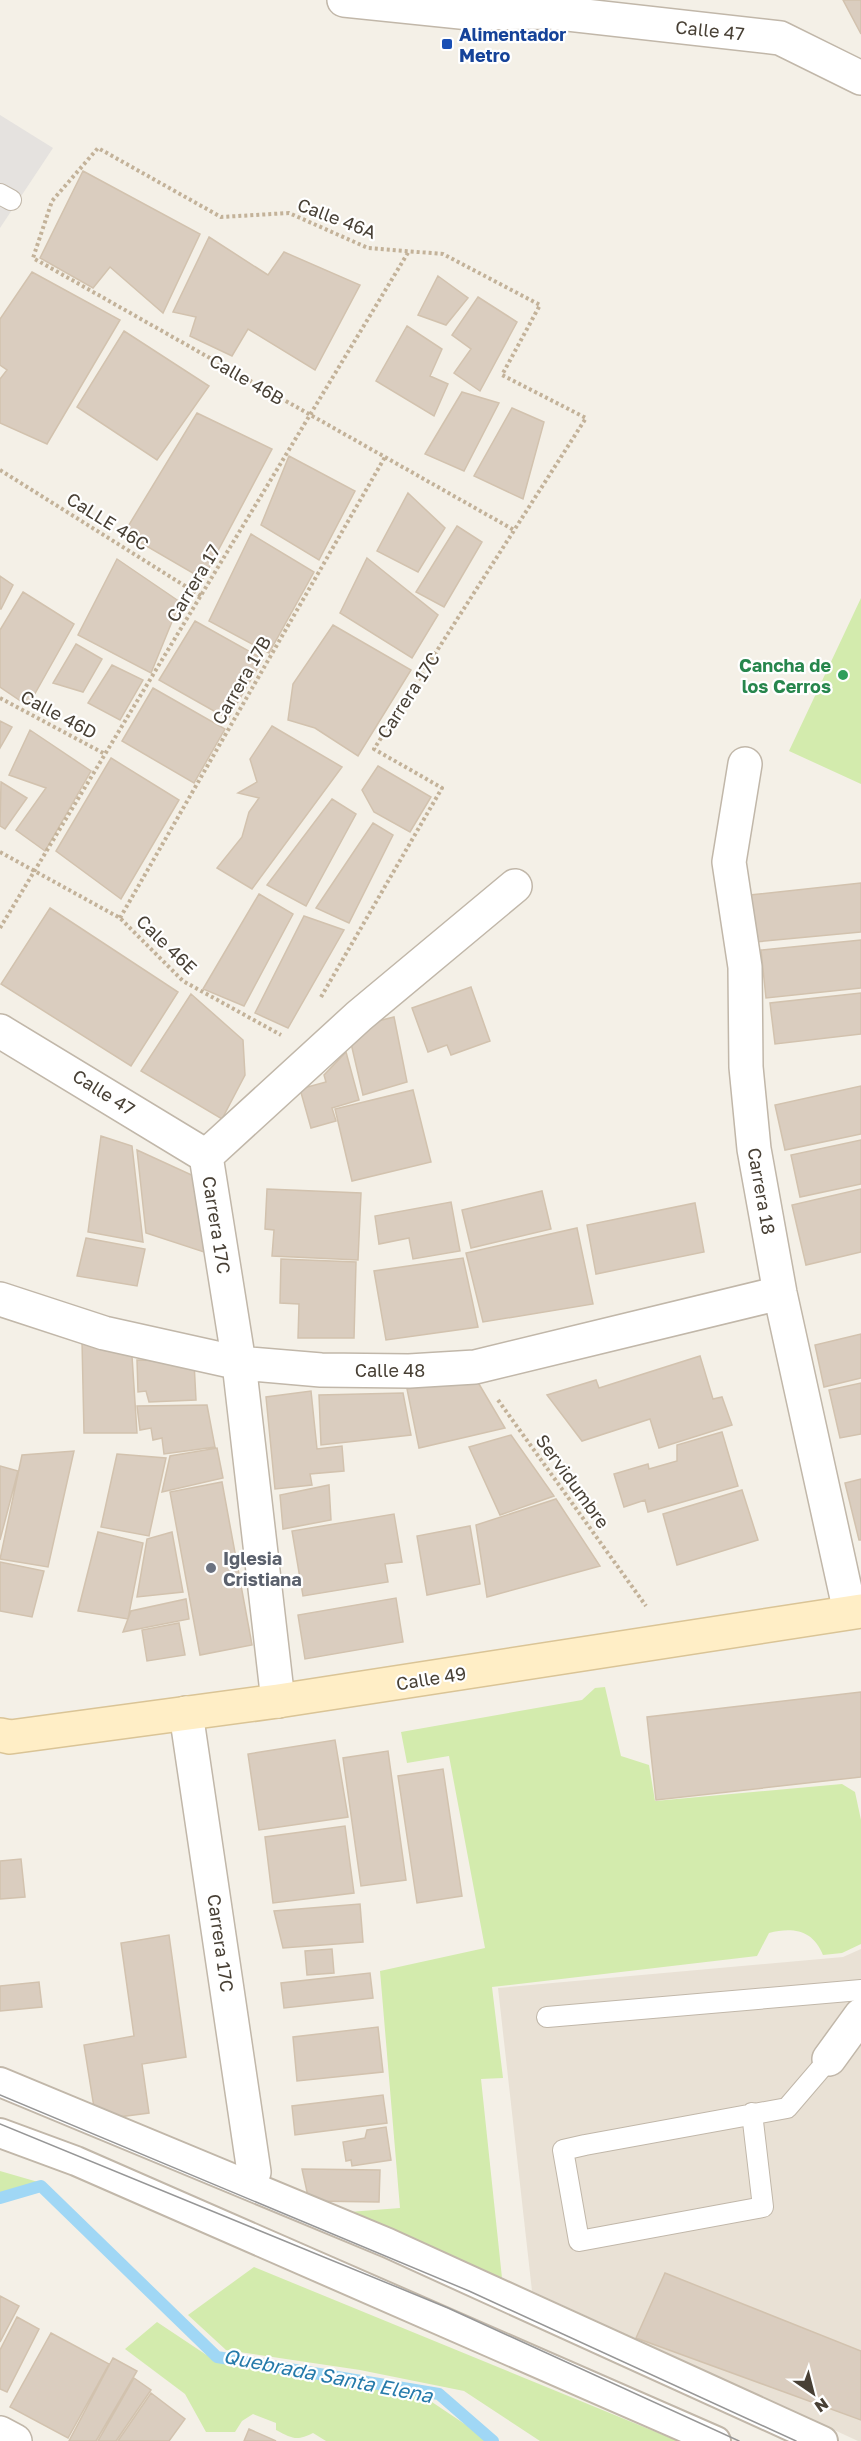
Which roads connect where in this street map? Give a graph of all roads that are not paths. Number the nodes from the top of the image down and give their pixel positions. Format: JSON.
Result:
{"nodes":[{"id":1,"x":344,"y":0,"type":"edge"},
{"id":2,"x":556,"y":6,"type":"edge"},
{"id":3,"x":861,"y":78,"type":"edge"},
{"id":4,"x":745,"y":764,"type":"dead end"},
{"id":5,"x":515,"y":886,"type":"dead end"},
{"id":6,"x":0,"y":1031,"type":"edge"},
{"id":7,"x":206,"y":1156,"type":"junction"},
{"id":8,"x":780,"y":1293,"type":"junction"},
{"id":9,"x":0,"y":1299,"type":"edge"},
{"id":10,"x":240,"y":1363,"type":"junction"},
{"id":11,"x":856,"y":1612,"type":"edge"},
{"id":12,"x":278,"y":1701,"type":"junction"},
{"id":13,"x":186,"y":1713,"type":"junction"},
{"id":14,"x":0,"y":1735,"type":"edge"},
{"id":15,"x":861,"y":1990,"type":"edge"},
{"id":16,"x":861,"y":2016,"type":"edge"},
{"id":17,"x":547,"y":2017,"type":"dead end"},
{"id":18,"x":829,"y":2059,"type":"joint"},
{"id":19,"x":0,"y":2082,"type":"edge"},
{"id":20,"x":752,"y":2113,"type":"junction"},
{"id":21,"x":0,"y":2133,"type":"edge"},
{"id":22,"x":254,"y":2172,"type":"dead end"},
{"id":23,"x":0,"y":2433,"type":"edge"},
{"id":24,"x":15,"y":2441,"type":"edge"},
{"id":25,"x":716,"y":2441,"type":"edge"},
{"id":26,"x":823,"y":2441,"type":"edge"}],
"edges":[{"from":1,"to":2,"type":"street","name":"Calle 47"},
{"from":2,"to":3,"type":"street","name":"Calle 47"},
{"from":4,"to":8,"type":"street","name":"Carrera 18"},
{"from":5,"to":7,"type":"street","name":"Carrera 17C"},
{"from":6,"to":7,"type":"street","name":"Calle 47"},
{"from":7,"to":10,"type":"street","name":"Carrera 17C"},
{"from":8,"to":10,"type":"street","name":"Calle 48"},
{"from":8,"to":11,"type":"street","name":"Carrera 18"},
{"from":9,"to":10,"type":"street","name":"Calle 48"},
{"from":10,"to":12,"type":"street","name":"Carrera 17C"},
{"from":11,"to":12,"type":"main road","name":"Calle 49"},
{"from":12,"to":13,"type":"main road","name":"Calle 49"},
{"from":13,"to":14,"type":"main road","name":"Calle 49"},
{"from":13,"to":22,"type":"street","name":"Carrera 17C"},
{"from":15,"to":17,"type":"lane"},
{"from":16,"to":18,"type":"street"},
{"from":18,"to":20,"type":"lane"},
{"from":19,"to":26,"type":"street"},
{"from":20,"to":20,"type":"lane"},
{"from":21,"to":25,"type":"street"},
{"from":23,"to":24,"type":"street"}]}
